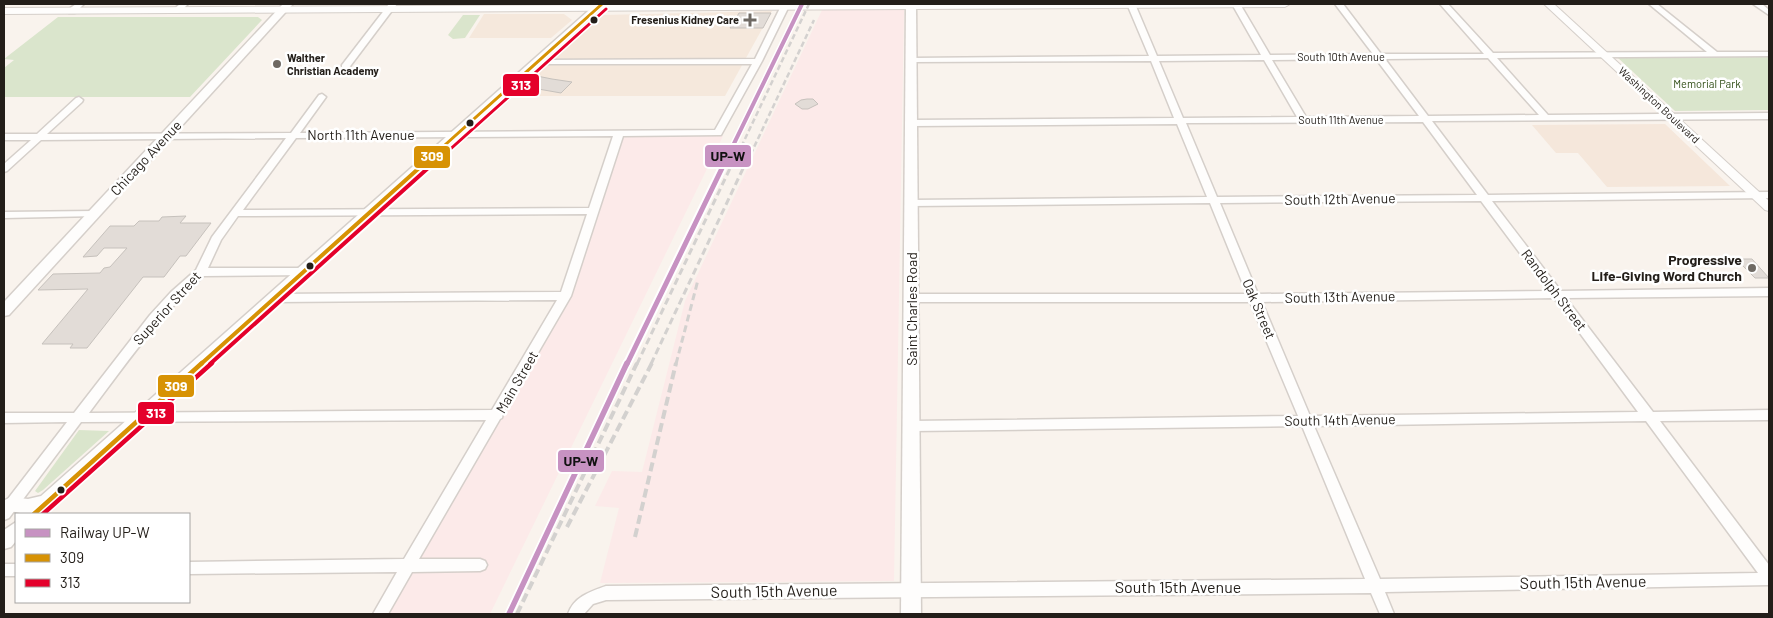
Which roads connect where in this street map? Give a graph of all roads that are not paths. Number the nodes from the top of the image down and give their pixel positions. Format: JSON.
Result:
{"nodes":[{"id":1,"x":80,"y":4,"type":"edge"},
{"id":2,"x":1131,"y":4,"type":"edge"},
{"id":3,"x":1236,"y":4,"type":"edge"},
{"id":4,"x":1285,"y":4,"type":"edge"},
{"id":5,"x":1339,"y":4,"type":"edge"},
{"id":6,"x":1444,"y":4,"type":"edge"},
{"id":7,"x":1549,"y":4,"type":"edge"},
{"id":8,"x":1653,"y":4,"type":"edge"},
{"id":9,"x":1757,"y":4,"type":"edge"},
{"id":10,"x":785,"y":5,"type":"edge"},
{"id":11,"x":911,"y":5,"type":"edge"},
{"id":12,"x":391,"y":6,"type":"edge"},
{"id":13,"x":495,"y":6,"type":"edge"},
{"id":14,"x":600,"y":6,"type":"edge"},
{"id":15,"x":181,"y":7,"type":"edge"},
{"id":16,"x":285,"y":7,"type":"edge"},
{"id":17,"x":72,"y":10,"type":"junction"},
{"id":18,"x":4,"y":11,"type":"edge"},
{"id":19,"x":1769,"y":12,"type":"edge"},
{"id":20,"x":1715,"y":54,"type":"junction"},
{"id":21,"x":1769,"y":54,"type":"edge"},
{"id":22,"x":1605,"y":55,"type":"junction"},
{"id":23,"x":1490,"y":56,"type":"junction"},
{"id":24,"x":1267,"y":57,"type":"junction"},
{"id":25,"x":1378,"y":57,"type":"junction"},
{"id":26,"x":1153,"y":58,"type":"junction"},
{"id":27,"x":912,"y":60,"type":"junction"},
{"id":28,"x":758,"y":61,"type":"junction"},
{"id":29,"x":537,"y":62,"type":"junction"},
{"id":30,"x":345,"y":67,"type":"dead end"},
{"id":31,"x":322,"y":97,"type":"dead end"},
{"id":32,"x":79,"y":100,"type":"dead end"},
{"id":33,"x":1769,"y":116,"type":"edge"},
{"id":34,"x":1672,"y":117,"type":"junction"},
{"id":35,"x":1546,"y":118,"type":"junction"},
{"id":36,"x":1303,"y":120,"type":"junction"},
{"id":37,"x":1426,"y":120,"type":"junction"},
{"id":38,"x":1179,"y":121,"type":"junction"},
{"id":39,"x":912,"y":123,"type":"junction"},
{"id":40,"x":618,"y":133,"type":"junction"},
{"id":41,"x":458,"y":134,"type":"junction"},
{"id":42,"x":293,"y":135,"type":"junction"},
{"id":43,"x":4,"y":136,"type":"edge"},
{"id":44,"x":39,"y":136,"type":"junction"},
{"id":45,"x":166,"y":136,"type":"junction"},
{"id":46,"x":4,"y":169,"type":"edge"},
{"id":47,"x":1756,"y":195,"type":"junction"},
{"id":48,"x":1769,"y":195,"type":"edge"},
{"id":49,"x":1484,"y":197,"type":"junction"},
{"id":50,"x":1212,"y":200,"type":"junction"},
{"id":51,"x":911,"y":203,"type":"junction"},
{"id":52,"x":1769,"y":207,"type":"edge"},
{"id":53,"x":594,"y":211,"type":"junction"},
{"id":54,"x":371,"y":212,"type":"junction"},
{"id":55,"x":235,"y":213,"type":"junction"},
{"id":56,"x":94,"y":214,"type":"junction"},
{"id":57,"x":4,"y":215,"type":"edge"},
{"id":58,"x":201,"y":272,"type":"junction"},
{"id":59,"x":305,"y":272,"type":"junction"},
{"id":60,"x":1769,"y":292,"type":"edge"},
{"id":61,"x":1557,"y":295,"type":"junction"},
{"id":62,"x":565,"y":296,"type":"junction"},
{"id":63,"x":275,"y":298,"type":"junction"},
{"id":64,"x":912,"y":298,"type":"junction"},
{"id":65,"x":1253,"y":298,"type":"junction"},
{"id":66,"x":9,"y":299,"type":"edge"},
{"id":67,"x":4,"y":311,"type":"edge"},
{"id":68,"x":498,"y":415,"type":"junction"},
{"id":69,"x":1769,"y":415,"type":"edge"},
{"id":70,"x":1649,"y":416,"type":"junction"},
{"id":71,"x":143,"y":417,"type":"junction"},
{"id":72,"x":4,"y":418,"type":"edge"},
{"id":73,"x":77,"y":418,"type":"junction"},
{"id":74,"x":1306,"y":420,"type":"junction"},
{"id":75,"x":912,"y":426,"type":"junction"},
{"id":76,"x":41,"y":508,"type":"edge"},
{"id":77,"x":7,"y":509,"type":"edge"},
{"id":78,"x":15,"y":531,"type":"edge"},
{"id":79,"x":4,"y":541,"type":"edge"},
{"id":80,"x":480,"y":565,"type":"dead end"},
{"id":81,"x":409,"y":566,"type":"junction"},
{"id":82,"x":190,"y":568,"type":"edge"},
{"id":83,"x":1769,"y":577,"type":"edge"},
{"id":84,"x":1375,"y":586,"type":"junction"},
{"id":85,"x":911,"y":589,"type":"junction"},
{"id":86,"x":380,"y":614,"type":"edge"},
{"id":87,"x":575,"y":614,"type":"edge"},
{"id":88,"x":911,"y":614,"type":"edge"},
{"id":89,"x":1387,"y":614,"type":"edge"}],
"edges":[{"from":1,"to":17,"type":"street"},
{"from":2,"to":3,"type":"street"},
{"from":2,"to":11,"type":"street"},
{"from":2,"to":26,"type":"street","name":"Oak Street"},
{"from":3,"to":4,"type":"street"},
{"from":3,"to":24,"type":"street"},
{"from":5,"to":25,"type":"street","name":"Randolph Street"},
{"from":6,"to":23,"type":"street"},
{"from":7,"to":22,"type":"street","name":"Washington Boulevard"},
{"from":8,"to":20,"type":"street"},
{"from":9,"to":19,"type":"street"},
{"from":10,"to":11,"type":"street"},
{"from":10,"to":14,"type":"street"},
{"from":10,"to":28,"type":"street"},
{"from":11,"to":27,"type":"main road","name":"Saint Charles Road"},
{"from":12,"to":13,"type":"street"},
{"from":12,"to":16,"type":"street"},
{"from":12,"to":30,"type":"street"},
{"from":13,"to":14,"type":"street"},
{"from":14,"to":29,"type":"main road"},
{"from":15,"to":16,"type":"street"},
{"from":15,"to":17,"type":"street"},
{"from":16,"to":45,"type":"main road","name":"Chicago Avenue"},
{"from":17,"to":18,"type":"street"},
{"from":20,"to":21,"type":"street","name":"South 10th Avenue"},
{"from":20,"to":22,"type":"street","name":"South 10th Avenue"},
{"from":22,"to":23,"type":"street","name":"South 10th Avenue"},
{"from":22,"to":34,"type":"street","name":"Washington Boulevard"},
{"from":23,"to":25,"type":"street","name":"South 10th Avenue"},
{"from":23,"to":35,"type":"street"},
{"from":24,"to":25,"type":"street","name":"South 10th Avenue"},
{"from":24,"to":26,"type":"street","name":"South 10th Avenue"},
{"from":24,"to":36,"type":"street"},
{"from":25,"to":37,"type":"street","name":"Randolph Street"},
{"from":26,"to":27,"type":"street","name":"South 10th Avenue"},
{"from":26,"to":38,"type":"street","name":"Oak Street"},
{"from":27,"to":39,"type":"main road","name":"Saint Charles Road"},
{"from":28,"to":29,"type":"street"},
{"from":28,"to":40,"type":"street","name":"North 11th Avenue"},
{"from":29,"to":41,"type":"main road"},
{"from":31,"to":42,"type":"street","name":"Superior Street"},
{"from":32,"to":44,"type":"street"},
{"from":33,"to":34,"type":"street","name":"South 11th Avenue"},
{"from":34,"to":35,"type":"street","name":"South 11th Avenue"},
{"from":34,"to":47,"type":"street","name":"Washington Boulevard"},
{"from":35,"to":37,"type":"street","name":"South 11th Avenue"},
{"from":36,"to":37,"type":"street","name":"South 11th Avenue"},
{"from":36,"to":38,"type":"street","name":"South 11th Avenue"},
{"from":37,"to":49,"type":"street","name":"Randolph Street"},
{"from":38,"to":39,"type":"street","name":"South 11th Avenue"},
{"from":38,"to":50,"type":"street","name":"Oak Street"},
{"from":39,"to":51,"type":"main road","name":"Saint Charles Road"},
{"from":40,"to":41,"type":"street","name":"North 11th Avenue"},
{"from":40,"to":53,"type":"street","name":"Main Street"},
{"from":41,"to":42,"type":"street","name":"North 11th Avenue"},
{"from":41,"to":54,"type":"main road"},
{"from":42,"to":45,"type":"street","name":"North 11th Avenue"},
{"from":42,"to":55,"type":"street","name":"Superior Street"},
{"from":43,"to":44,"type":"street","name":"North 11th Avenue"},
{"from":44,"to":45,"type":"street","name":"North 11th Avenue"},
{"from":44,"to":46,"type":"street"},
{"from":45,"to":56,"type":"main road","name":"Chicago Avenue"},
{"from":47,"to":48,"type":"street","name":"South 12th Avenue"},
{"from":47,"to":49,"type":"street","name":"South 12th Avenue"},
{"from":47,"to":52,"type":"street","name":"Washington Boulevard"},
{"from":49,"to":50,"type":"street","name":"South 12th Avenue"},
{"from":49,"to":61,"type":"street","name":"Randolph Street"},
{"from":50,"to":51,"type":"street","name":"South 12th Avenue"},
{"from":50,"to":65,"type":"street","name":"Oak Street"},
{"from":51,"to":64,"type":"main road","name":"Saint Charles Road"},
{"from":53,"to":54,"type":"street"},
{"from":53,"to":62,"type":"street","name":"Main Street"},
{"from":54,"to":55,"type":"street"},
{"from":54,"to":59,"type":"main road"},
{"from":55,"to":58,"type":"street","name":"Superior Street"},
{"from":56,"to":57,"type":"street"},
{"from":56,"to":66,"type":"main road","name":"Chicago Avenue"},
{"from":58,"to":59,"type":"street"},
{"from":58,"to":73,"type":"street","name":"Superior Street"},
{"from":59,"to":63,"type":"main road"},
{"from":60,"to":61,"type":"street","name":"South 13th Avenue"},
{"from":61,"to":65,"type":"street","name":"South 13th Avenue"},
{"from":61,"to":70,"type":"street","name":"Randolph Street"},
{"from":62,"to":63,"type":"street"},
{"from":62,"to":68,"type":"street","name":"Main Street"},
{"from":63,"to":71,"type":"main road"},
{"from":64,"to":65,"type":"street","name":"South 13th Avenue"},
{"from":64,"to":75,"type":"main road","name":"Saint Charles Road"},
{"from":65,"to":74,"type":"street","name":"Oak Street"},
{"from":66,"to":67,"type":"main road","name":"Chicago Avenue"},
{"from":68,"to":71,"type":"street"},
{"from":68,"to":81,"type":"street","name":"Main Street"},
{"from":69,"to":70,"type":"street","name":"South 14th Avenue"},
{"from":70,"to":74,"type":"street","name":"South 14th Avenue"},
{"from":70,"to":83,"type":"street","name":"Randolph Street"},
{"from":71,"to":73,"type":"street"},
{"from":71,"to":76,"type":"main road"},
{"from":72,"to":73,"type":"street"},
{"from":73,"to":77,"type":"street","name":"Superior Street"},
{"from":74,"to":75,"type":"street","name":"South 14th Avenue"},
{"from":74,"to":84,"type":"street","name":"Oak Street"},
{"from":75,"to":85,"type":"main road","name":"Saint Charles Road"},
{"from":76,"to":77,"type":"main road"},
{"from":78,"to":79,"type":"main road"},
{"from":80,"to":81,"type":"street"},
{"from":81,"to":82,"type":"street"},
{"from":81,"to":86,"type":"street","name":"Main Street"},
{"from":83,"to":84,"type":"street","name":"South 15th Avenue"},
{"from":84,"to":85,"type":"street","name":"South 15th Avenue"},
{"from":84,"to":89,"type":"street","name":"Oak Street"},
{"from":85,"to":87,"type":"street","name":"South 15th Avenue"},
{"from":85,"to":88,"type":"main road","name":"Saint Charles Road"}]}
